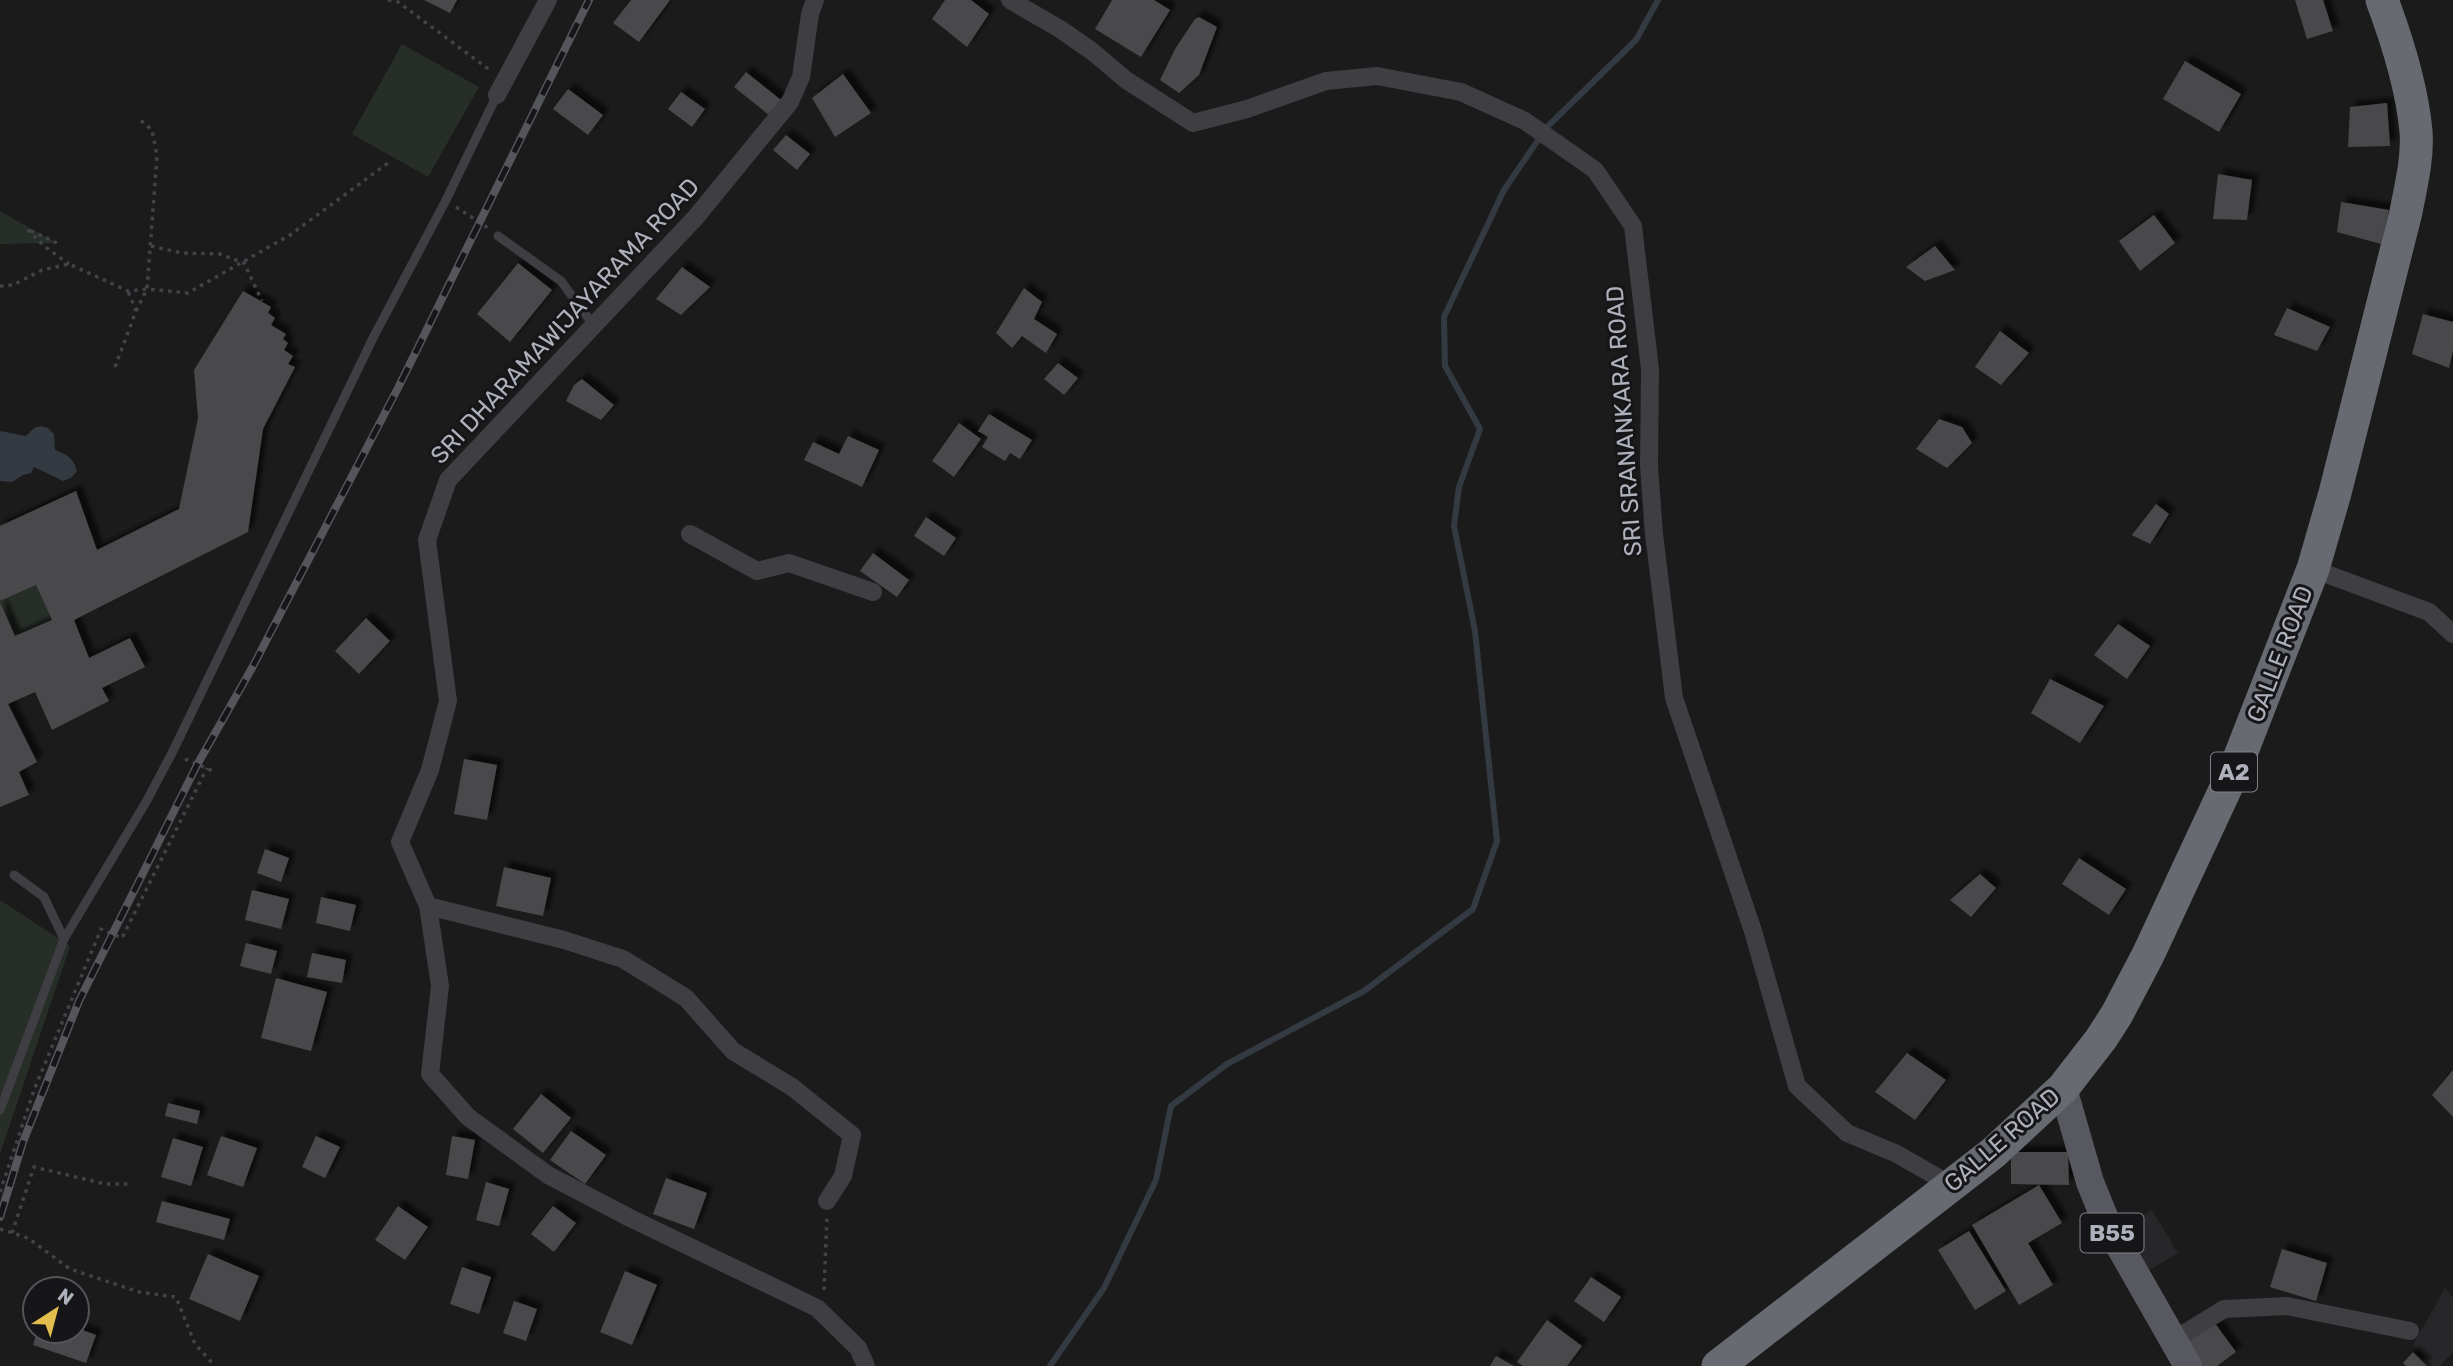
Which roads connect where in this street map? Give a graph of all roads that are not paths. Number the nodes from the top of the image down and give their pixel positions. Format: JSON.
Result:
{"nodes":[{"id":1,"x":548,"y":0,"type":"edge"},
{"id":2,"x":815,"y":0,"type":"edge"},
{"id":3,"x":1010,"y":0,"type":"edge"},
{"id":4,"x":2382,"y":0,"type":"edge"},
{"id":5,"x":501,"y":88,"type":"joint"},
{"id":6,"x":498,"y":236,"type":"road end"},
{"id":7,"x":594,"y":326,"type":"junction"},
{"id":8,"x":690,"y":534,"type":"dead end"},
{"id":9,"x":2313,"y":569,"type":"junction"},
{"id":10,"x":873,"y":592,"type":"dead end"},
{"id":11,"x":2453,"y":634,"type":"edge"},
{"id":12,"x":14,"y":875,"type":"dead end"},
{"id":13,"x":428,"y":906,"type":"junction"},
{"id":14,"x":64,"y":939,"type":"junction"},
{"id":15,"x":2063,"y":1088,"type":"junction"},
{"id":16,"x":0,"y":1110,"type":"edge"},
{"id":17,"x":1951,"y":1185,"type":"junction"},
{"id":18,"x":827,"y":1201,"type":"road end"},
{"id":19,"x":2410,"y":1331,"type":"dead end"},
{"id":20,"x":2174,"y":1340,"type":"junction"},
{"id":21,"x":866,"y":1366,"type":"edge"},
{"id":22,"x":1718,"y":1366,"type":"edge"},
{"id":23,"x":2188,"y":1366,"type":"edge"}],
"edges":[{"from":1,"to":5,"type":"street"},
{"from":2,"to":7,"type":"street","name":"SRI DHARAMAWIJAYARAMA ROAD"},
{"from":3,"to":17,"type":"street","name":"SRI SRANANKARA ROAD"},
{"from":4,"to":9,"type":"highway","name":"GALLE ROAD","number":"A2"},
{"from":5,"to":14,"type":"lane"},
{"from":6,"to":7,"type":"lane"},
{"from":7,"to":13,"type":"street","name":"SRI DHARAMAWIJAYARAMA ROAD"},
{"from":8,"to":10,"type":"street"},
{"from":9,"to":11,"type":"street"},
{"from":9,"to":15,"type":"highway","name":"GALLE ROAD","number":"A2"},
{"from":12,"to":14,"type":"lane"},
{"from":13,"to":18,"type":"street"},
{"from":13,"to":21,"type":"street","name":"SRI DHARAMAWIJAYARAMA ROAD"},
{"from":14,"to":16,"type":"lane"},
{"from":15,"to":17,"type":"highway","name":"GALLE ROAD","number":"A2"},
{"from":15,"to":20,"type":"main road","number":"B55"},
{"from":17,"to":22,"type":"highway","name":"GALLE ROAD","number":"A2"},
{"from":19,"to":20,"type":"street"},
{"from":20,"to":23,"type":"main road","number":"B55"}]}
